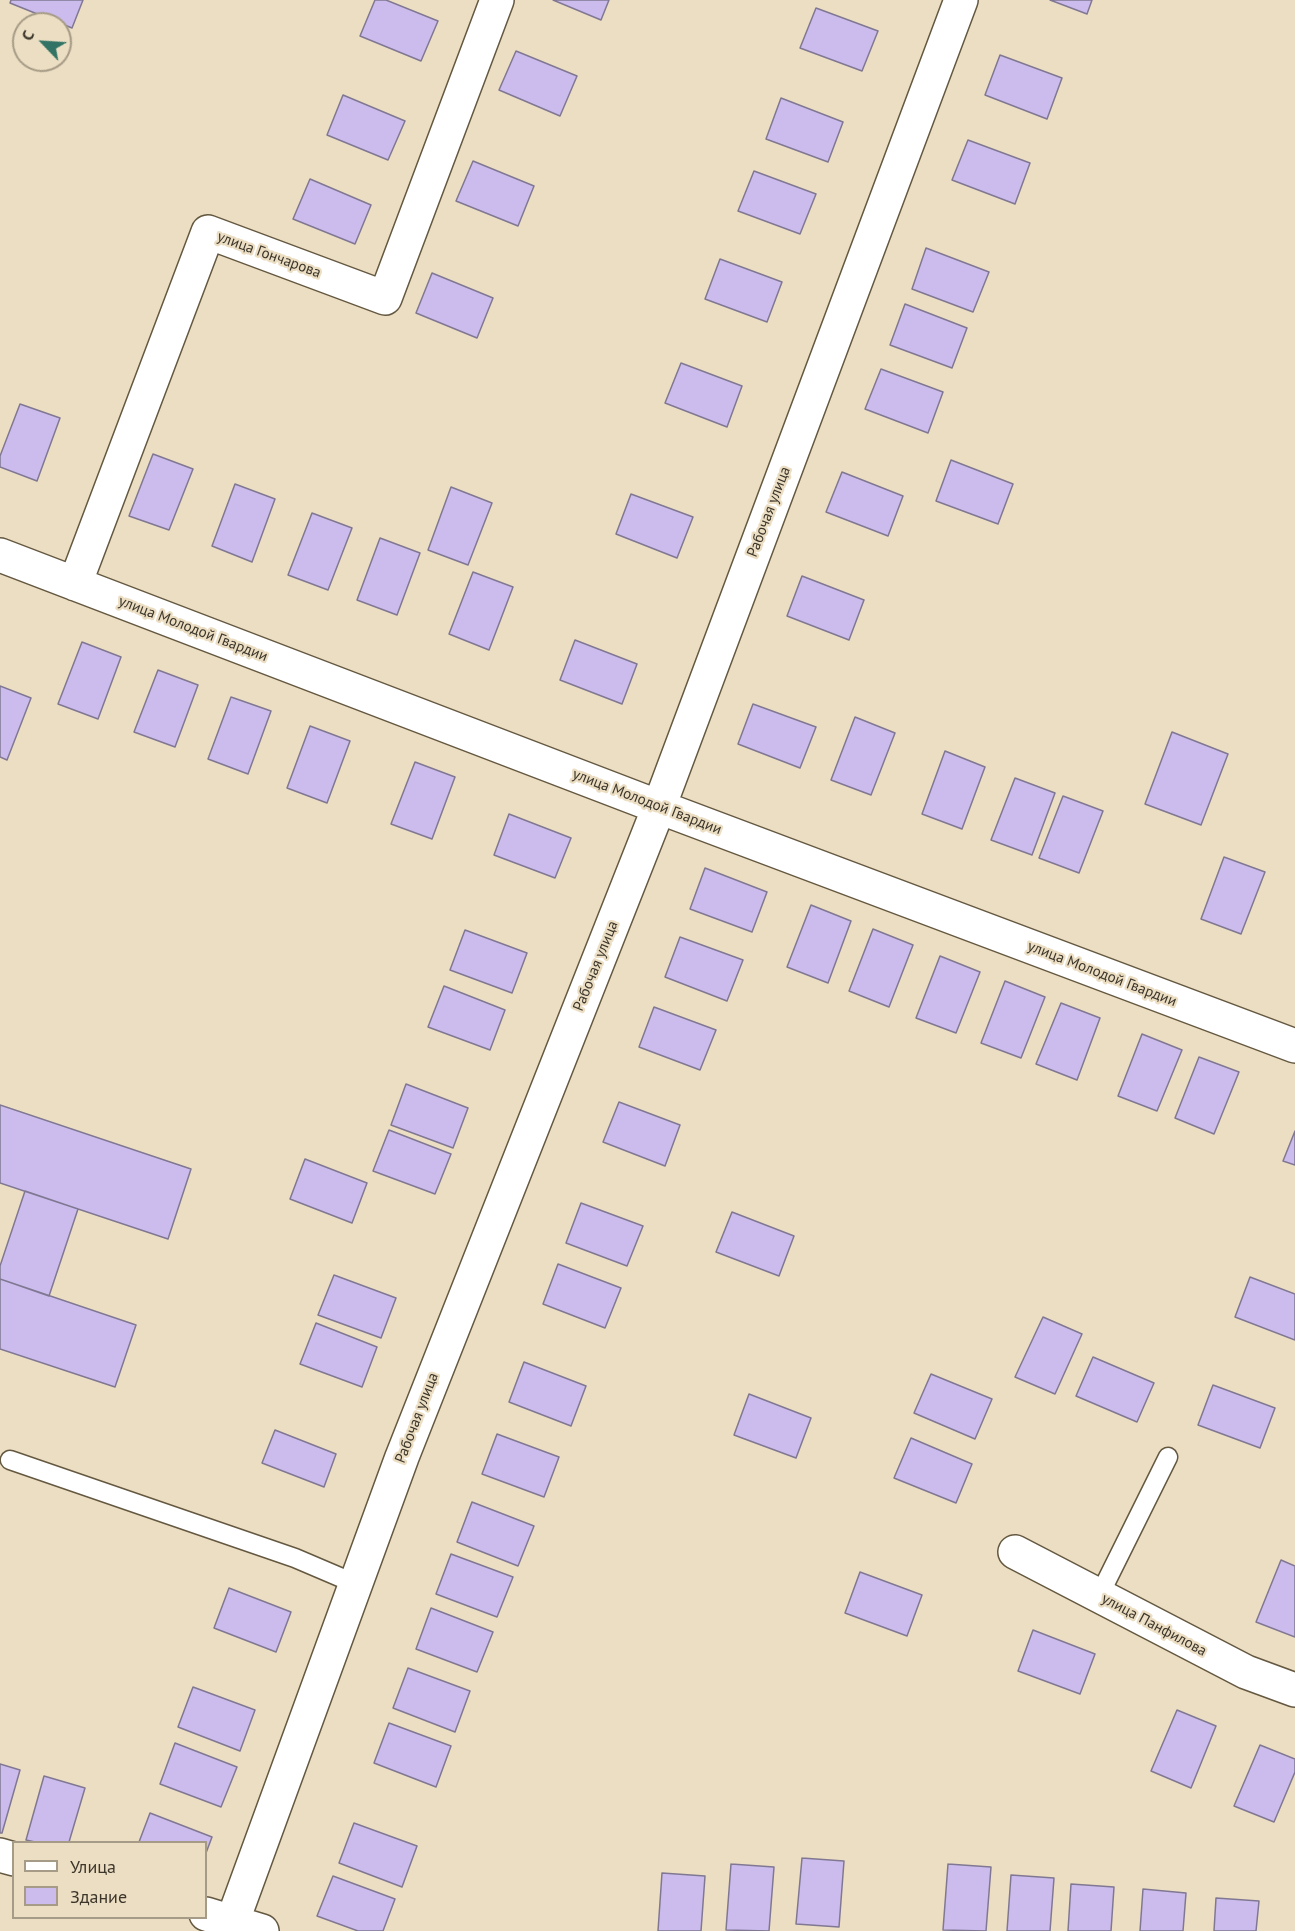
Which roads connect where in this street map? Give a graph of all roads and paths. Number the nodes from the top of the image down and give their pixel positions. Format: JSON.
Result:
{"nodes":[{"id":1,"x":497,"y":0,"type":"edge"},
{"id":2,"x":961,"y":0,"type":"edge"},
{"id":3,"x":0,"y":555,"type":"edge"},
{"id":4,"x":75,"y":584,"type":"junction"},
{"id":5,"x":659,"y":807,"type":"junction"},
{"id":6,"x":1295,"y":1046,"type":"edge"},
{"id":7,"x":1168,"y":1457,"type":"dead end"},
{"id":8,"x":10,"y":1460,"type":"dead end"},
{"id":9,"x":1016,"y":1552,"type":"dead end"},
{"id":10,"x":356,"y":1584,"type":"junction"},
{"id":11,"x":1099,"y":1596,"type":"junction"},
{"id":12,"x":1295,"y":1690,"type":"edge"},
{"id":13,"x":232,"y":1924,"type":"edge"}],
"edges":[{"from":1,"to":4,"type":"street","name":"улица Гончарова"},
{"from":2,"to":5,"type":"street","name":"Рабочая улица"},
{"from":3,"to":4,"type":"street","name":"улица Молодой Гвардии"},
{"from":4,"to":5,"type":"street","name":"улица Молодой Гвардии"},
{"from":5,"to":6,"type":"street","name":"улица Молодой Гвардии"},
{"from":5,"to":10,"type":"street","name":"Рабочая улица"},
{"from":7,"to":11,"type":"lane"},
{"from":8,"to":10,"type":"lane"},
{"from":9,"to":11,"type":"street","name":"улица Панфилова"},
{"from":10,"to":13,"type":"street","name":"Рабочая улица"},
{"from":11,"to":12,"type":"street","name":"улица Панфилова"}]}
